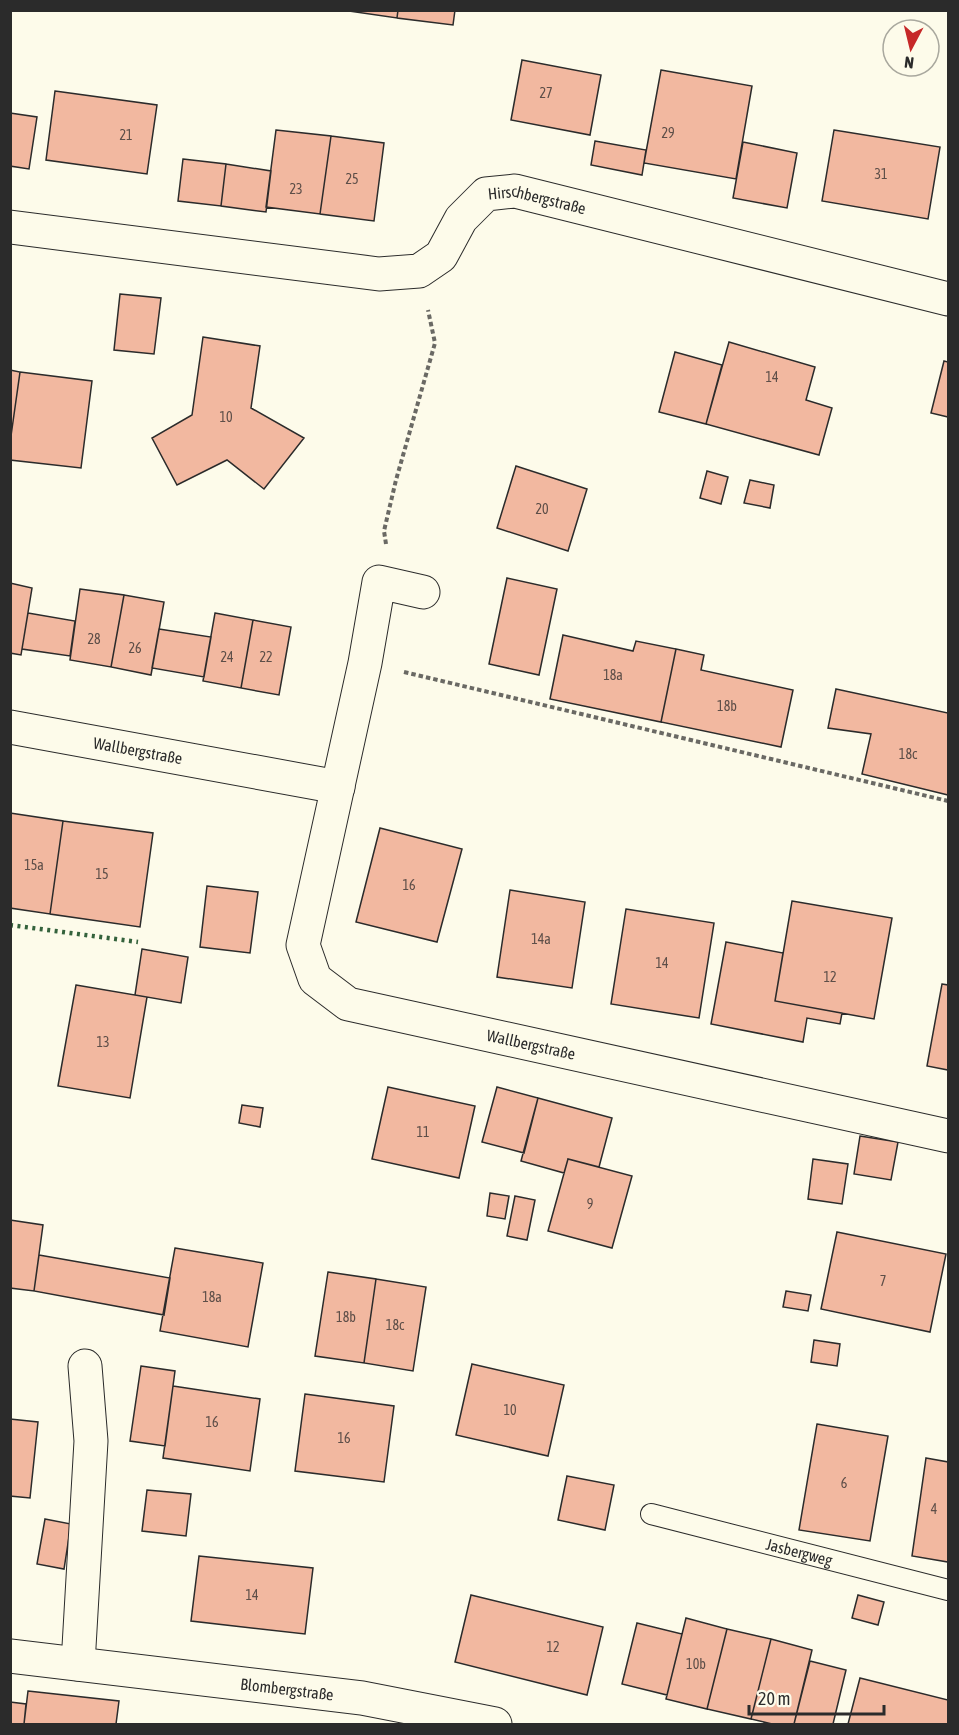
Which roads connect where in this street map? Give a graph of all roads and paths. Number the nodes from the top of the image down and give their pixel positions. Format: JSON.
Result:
{"nodes":[{"id":1,"x":10,"y":227,"type":"edge"},
{"id":2,"x":419,"y":271,"type":"junction"},
{"id":3,"x":948,"y":298,"type":"edge"},
{"id":4,"x":407,"y":589,"type":"joint"},
{"id":5,"x":365,"y":663,"type":"junction"},
{"id":6,"x":10,"y":727,"type":"edge"},
{"id":7,"x":338,"y":787,"type":"junction"},
{"id":8,"x":948,"y":801,"type":"edge"},
{"id":9,"x":948,"y":1136,"type":"edge"},
{"id":10,"x":85,"y":1366,"type":"dead end"},
{"id":11,"x":651,"y":1514,"type":"dead end"},
{"id":12,"x":948,"y":1590,"type":"edge"},
{"id":13,"x":10,"y":1656,"type":"edge"},
{"id":14,"x":78,"y":1664,"type":"junction"},
{"id":15,"x":495,"y":1725,"type":"edge"}],
"edges":[{"from":1,"to":2,"type":"street"},
{"from":2,"to":3,"type":"street","name":"Hirschbergstraße"},
{"from":2,"to":4,"type":"path"},
{"from":4,"to":5,"type":"street","name":"Wallbergstraße"},
{"from":5,"to":7,"type":"street","name":"Wallbergstraße"},
{"from":5,"to":8,"type":"path"},
{"from":6,"to":7,"type":"street","name":"Wallbergstraße"},
{"from":7,"to":9,"type":"street","name":"Wallbergstraße"},
{"from":10,"to":14,"type":"street"},
{"from":11,"to":12,"type":"lane","name":"Jasbergweg"},
{"from":13,"to":14,"type":"street","name":"Blombergstraße"},
{"from":14,"to":15,"type":"street","name":"Blombergstraße"}]}
